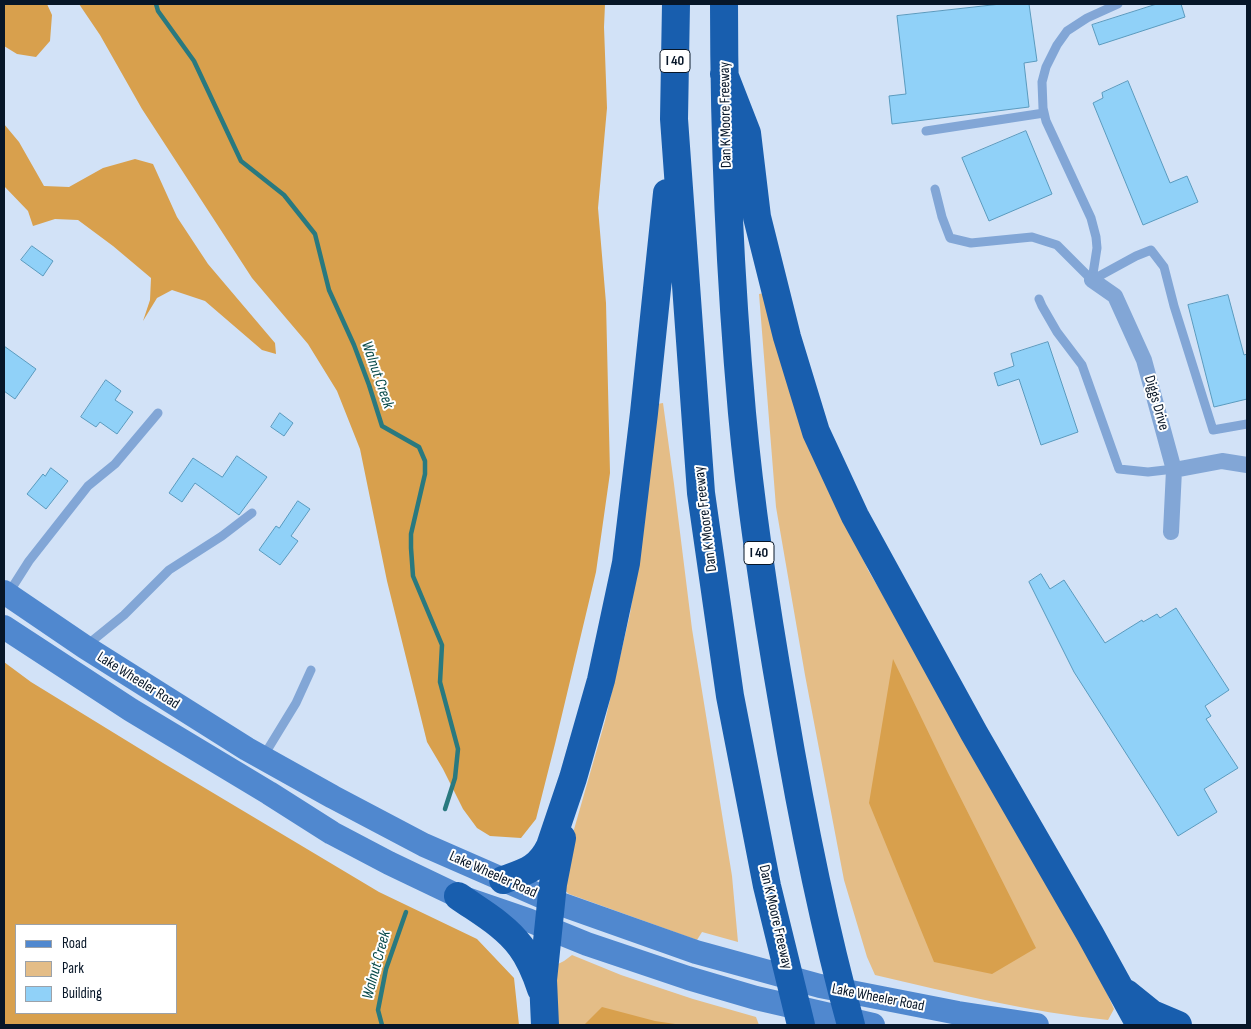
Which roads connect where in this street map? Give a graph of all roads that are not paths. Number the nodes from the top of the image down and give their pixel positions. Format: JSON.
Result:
{"nodes":[{"id":1,"x":676,"y":4,"type":"edge"},
{"id":2,"x":724,"y":4,"type":"edge"},
{"id":3,"x":1118,"y":4,"type":"edge"},
{"id":4,"x":724,"y":74,"type":"junction"},
{"id":5,"x":1044,"y":113,"type":"junction"},
{"id":6,"x":674,"y":119,"type":"junction"},
{"id":7,"x":926,"y":131,"type":"dead end"},
{"id":8,"x":935,"y":189,"type":"dead end"},
{"id":9,"x":1092,"y":280,"type":"junction"},
{"id":10,"x":1040,"y":299,"type":"dead end"},
{"id":11,"x":158,"y":413,"type":"dead end"},
{"id":12,"x":1247,"y":424,"type":"edge"},
{"id":13,"x":1247,"y":464,"type":"edge"},
{"id":14,"x":1174,"y":469,"type":"junction"},
{"id":15,"x":252,"y":513,"type":"dead end"},
{"id":16,"x":1171,"y":532,"type":"dead end"},
{"id":17,"x":6,"y":593,"type":"edge"},
{"id":18,"x":4,"y":627,"type":"edge"},
{"id":19,"x":85,"y":647,"type":"junction"},
{"id":20,"x":311,"y":670,"type":"dead end"},
{"id":21,"x":262,"y":758,"type":"junction"},
{"id":22,"x":573,"y":778,"type":"junction"},
{"id":23,"x":503,"y":880,"type":"junction"},
{"id":24,"x":458,"y":896,"type":"junction"},
{"id":25,"x":552,"y":902,"type":"junction"},
{"id":26,"x":549,"y":929,"type":"junction"},
{"id":27,"x":1120,"y":988,"type":"junction"},
{"id":28,"x":545,"y":1012,"type":"edge"},
{"id":29,"x":801,"y":1025,"type":"edge"},
{"id":30,"x":851,"y":1025,"type":"edge"},
{"id":31,"x":873,"y":1025,"type":"edge"},
{"id":32,"x":1036,"y":1025,"type":"edge"},
{"id":33,"x":1140,"y":1025,"type":"edge"},
{"id":34,"x":1178,"y":1025,"type":"edge"}],
"edges":[{"from":1,"to":6,"type":"highway","name":"Dan K Moore Freeway","number":"I 40"},
{"from":2,"to":4,"type":"highway","name":"Dan K Moore Freeway","number":"I 40"},
{"from":3,"to":5,"type":"lane"},
{"from":4,"to":27,"type":"highway"},
{"from":4,"to":30,"type":"highway","name":"Dan K Moore Freeway","number":"I 40"},
{"from":5,"to":7,"type":"lane"},
{"from":5,"to":9,"type":"lane"},
{"from":6,"to":22,"type":"highway"},
{"from":6,"to":29,"type":"highway","name":"Dan K Moore Freeway","number":"I 40"},
{"from":8,"to":9,"type":"lane"},
{"from":9,"to":12,"type":"lane"},
{"from":9,"to":14,"type":"street","name":"Diggs Drive"},
{"from":10,"to":14,"type":"lane"},
{"from":11,"to":17,"type":"lane"},
{"from":13,"to":14,"type":"street"},
{"from":14,"to":16,"type":"street","name":"Diggs Drive"},
{"from":15,"to":19,"type":"lane"},
{"from":17,"to":19,"type":"main road","name":"Lake Wheeler Road"},
{"from":18,"to":24,"type":"main road","name":"Lake Wheeler Road"},
{"from":19,"to":21,"type":"main road","name":"Lake Wheeler Road"},
{"from":20,"to":21,"type":"lane"},
{"from":21,"to":23,"type":"main road","name":"Lake Wheeler Road"},
{"from":22,"to":23,"type":"highway"},
{"from":22,"to":25,"type":"highway"},
{"from":23,"to":25,"type":"main road","name":"Lake Wheeler Road"},
{"from":24,"to":26,"type":"main road","name":"Lake Wheeler Road"},
{"from":24,"to":28,"type":"highway"},
{"from":25,"to":26,"type":"highway"},
{"from":25,"to":32,"type":"main road","name":"Lake Wheeler Road"},
{"from":26,"to":28,"type":"highway"},
{"from":26,"to":31,"type":"main road","name":"Lake Wheeler Road"},
{"from":27,"to":33,"type":"highway"},
{"from":27,"to":34,"type":"highway"}]}
